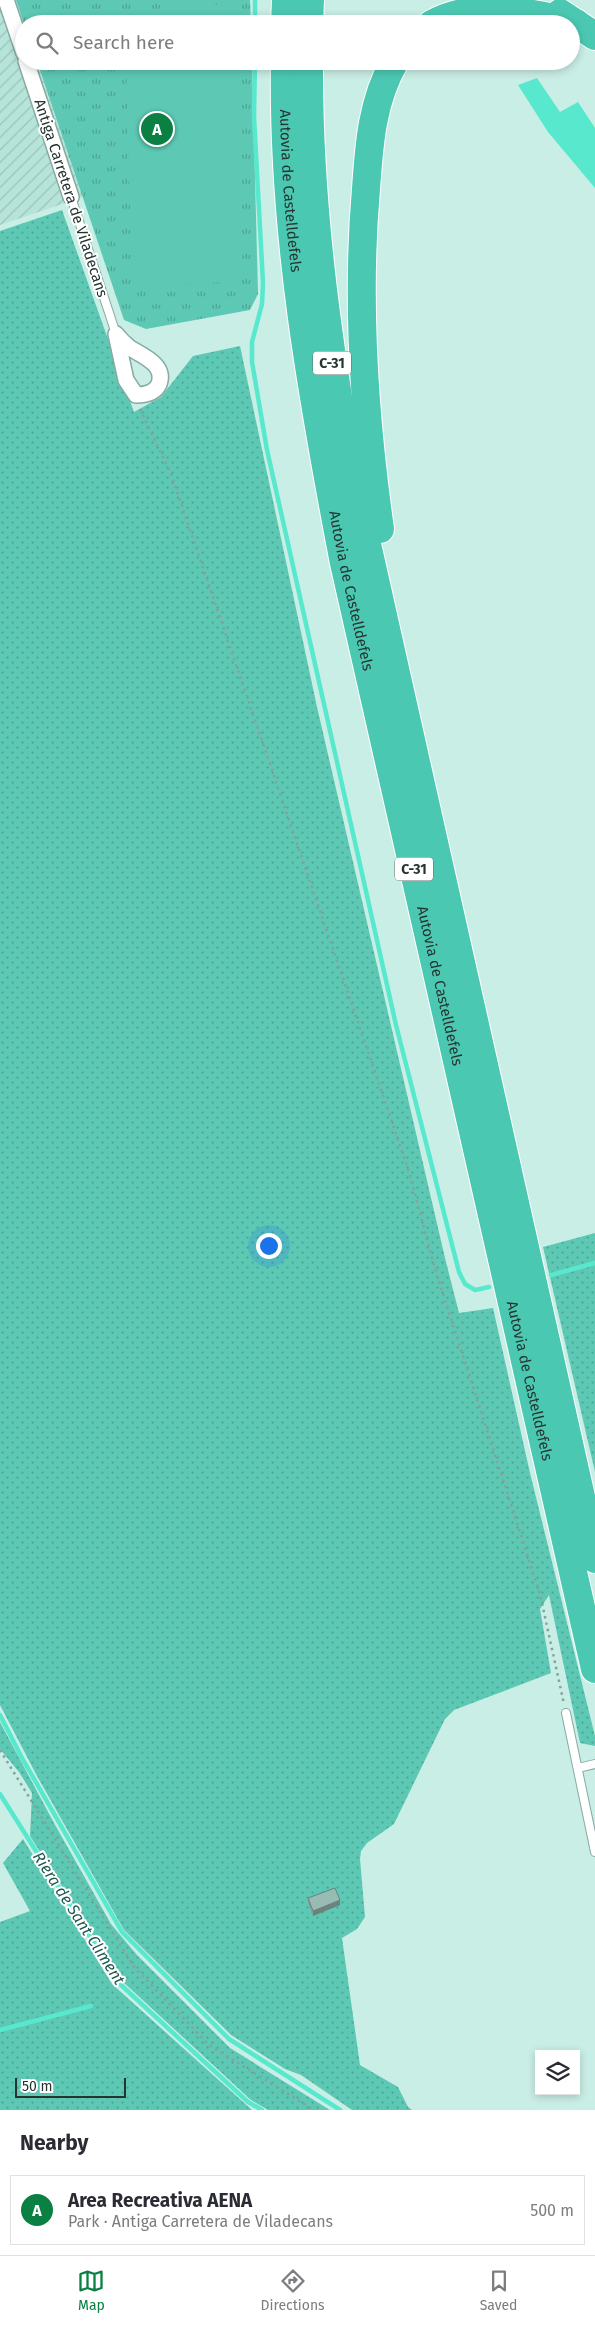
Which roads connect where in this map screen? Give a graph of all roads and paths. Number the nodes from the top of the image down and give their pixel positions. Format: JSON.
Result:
{"nodes":[{"id":1,"x":6,"y":0,"type":"edge"},
{"id":2,"x":286,"y":0,"type":"edge"},
{"id":3,"x":310,"y":0,"type":"edge"},
{"id":4,"x":540,"y":0,"type":"edge"},
{"id":5,"x":285,"y":15,"type":"edge"},
{"id":6,"x":310,"y":15,"type":"edge"},
{"id":7,"x":453,"y":15,"type":"edge"},
{"id":8,"x":539,"y":15,"type":"edge"},
{"id":9,"x":562,"y":15,"type":"edge"},
{"id":10,"x":15,"y":26,"type":"edge"},
{"id":11,"x":29,"y":70,"type":"edge"},
{"id":12,"x":285,"y":70,"type":"edge"},
{"id":13,"x":309,"y":70,"type":"edge"},
{"id":14,"x":390,"y":70,"type":"edge"},
{"id":15,"x":71,"y":197,"type":"joint"},
{"id":16,"x":116,"y":334,"type":"junction"},
{"id":17,"x":136,"y":395,"type":"junction"},
{"id":18,"x":394,"y":659,"type":"junction"},
{"id":19,"x":595,"y":1559,"type":"edge"},
{"id":20,"x":595,"y":1669,"type":"edge"},
{"id":21,"x":566,"y":1713,"type":"joint"},
{"id":22,"x":0,"y":1750,"type":"edge"},
{"id":23,"x":595,"y":1764,"type":"edge"},
{"id":24,"x":578,"y":1768,"type":"junction"},
{"id":25,"x":595,"y":1852,"type":"edge"},
{"id":26,"x":314,"y":2110,"type":"edge"}],
"edges":[{"from":1,"to":10,"type":"street"},
{"from":2,"to":5,"type":"highway"},
{"from":3,"to":6,"type":"highway"},
{"from":4,"to":9,"type":"highway"},
{"from":7,"to":8,"type":"highway"},
{"from":11,"to":15,"type":"street","name":"Antiga Carretera de Viladecans"},
{"from":12,"to":20,"type":"highway","name":"Autovia de Castelldefels","number":"C-31"},
{"from":13,"to":18,"type":"highway","name":"Autovia de Castelldefels","number":"C-31"},
{"from":14,"to":18,"type":"highway"},
{"from":15,"to":16,"type":"lane","name":"Antiga Carretera de Viladecans"},
{"from":16,"to":17,"type":"street","name":"Antiga Carretera de Viladecans"},
{"from":16,"to":17,"type":"street"},
{"from":17,"to":21,"type":"path"},
{"from":18,"to":19,"type":"highway","name":"Autovia de Castelldefels","number":"C-31"},
{"from":21,"to":24,"type":"lane"},
{"from":22,"to":26,"type":"path"},
{"from":23,"to":24,"type":"lane"},
{"from":24,"to":25,"type":"lane"}]}
